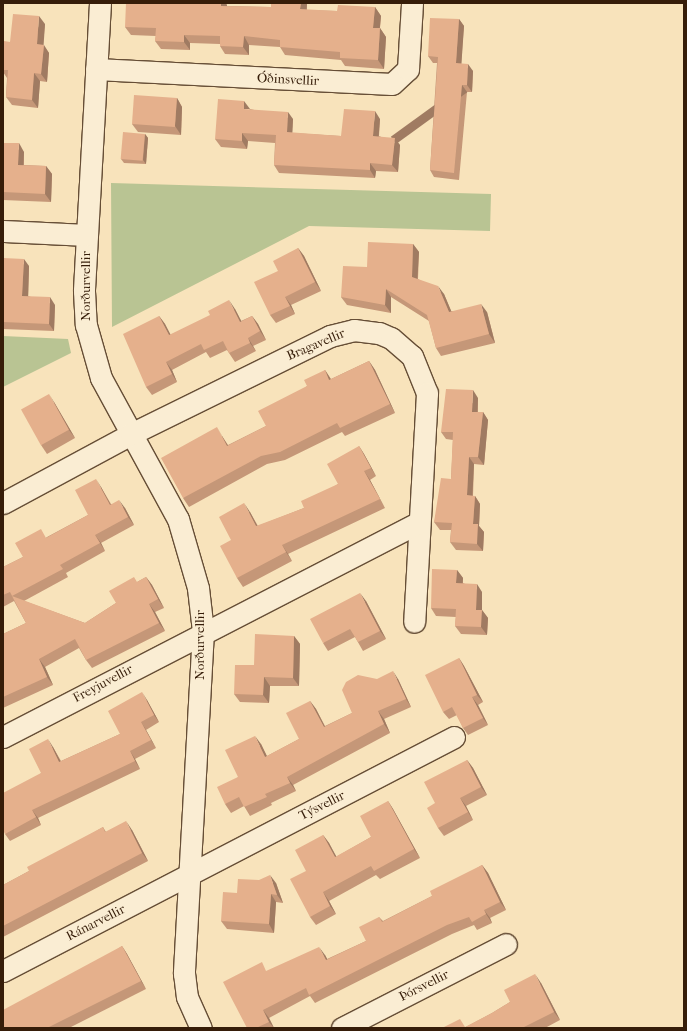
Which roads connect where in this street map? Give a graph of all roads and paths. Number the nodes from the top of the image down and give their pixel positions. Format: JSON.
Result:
{"nodes":[{"id":1,"x":100,"y":3,"type":"edge"},
{"id":2,"x":412,"y":3,"type":"edge"},
{"id":3,"x":96,"y":70,"type":"junction"},
{"id":4,"x":3,"y":231,"type":"edge"},
{"id":5,"x":87,"y":235,"type":"junction"},
{"id":6,"x":131,"y":434,"type":"junction"},
{"id":7,"x":3,"y":503,"type":"edge"},
{"id":8,"x":419,"y":522,"type":"junction"},
{"id":9,"x":414,"y":622,"type":"dead end"},
{"id":10,"x":203,"y":632,"type":"junction"},
{"id":11,"x":3,"y":737,"type":"edge"},
{"id":12,"x":454,"y":737,"type":"dead end"},
{"id":13,"x":189,"y":874,"type":"junction"},
{"id":14,"x":506,"y":944,"type":"dead end"},
{"id":15,"x":3,"y":972,"type":"edge"},
{"id":16,"x":201,"y":1028,"type":"edge"},
{"id":17,"x":342,"y":1028,"type":"edge"}],
"edges":[{"from":1,"to":3,"type":"street","name":"Norðurvellir"},
{"from":2,"to":3,"type":"street","name":"Óðinsvellir"},
{"from":3,"to":5,"type":"street","name":"Norðurvellir"},
{"from":4,"to":5,"type":"street","name":"Norðurvellir"},
{"from":5,"to":6,"type":"street","name":"Norðurvellir"},
{"from":6,"to":7,"type":"street"},
{"from":6,"to":8,"type":"street","name":"Bragavellir"},
{"from":6,"to":10,"type":"street","name":"Norðurvellir"},
{"from":8,"to":9,"type":"street","name":"Bragavellir"},
{"from":8,"to":10,"type":"street"},
{"from":10,"to":11,"type":"street","name":"Freyjuvellir"},
{"from":10,"to":13,"type":"street","name":"Norðurvellir"},
{"from":12,"to":13,"type":"street","name":"Týsvellir"},
{"from":13,"to":15,"type":"street","name":"Ránarvellir"},
{"from":13,"to":16,"type":"street","name":"Norðurvellir"},
{"from":14,"to":17,"type":"street","name":"Þórsvellir"}]}
